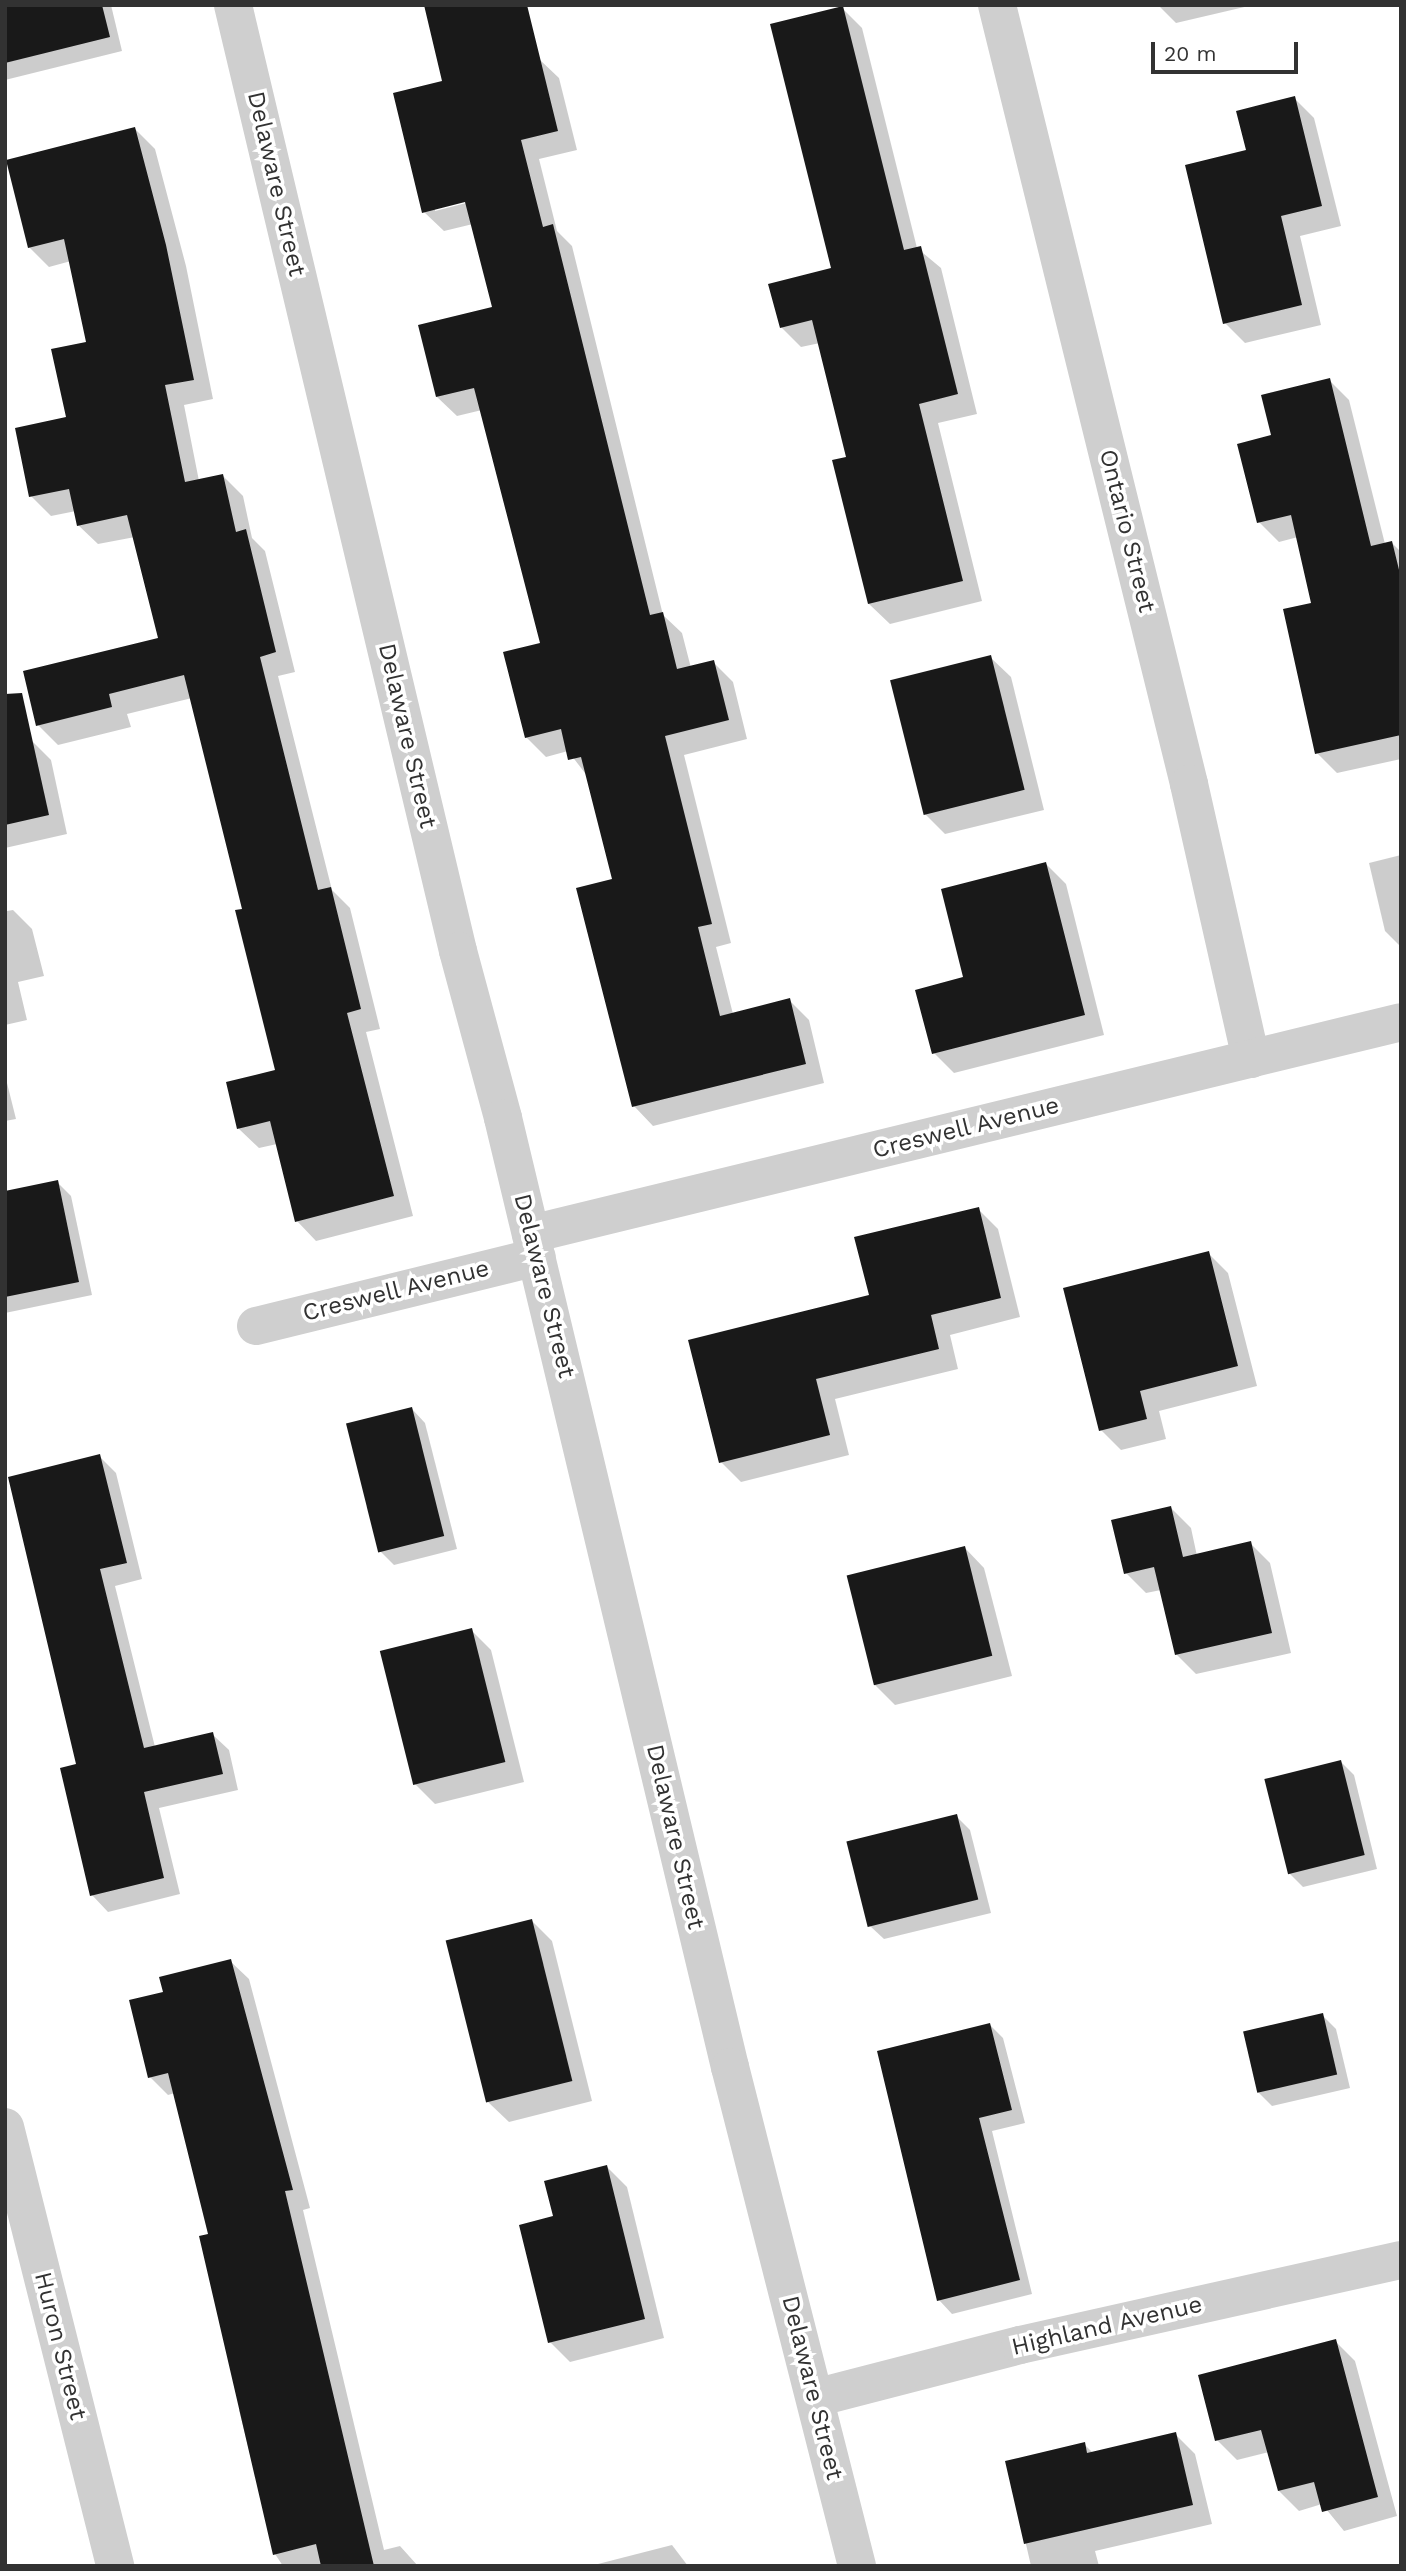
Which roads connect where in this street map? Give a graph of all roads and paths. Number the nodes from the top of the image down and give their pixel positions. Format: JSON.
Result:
{"nodes":[{"id":1,"x":233,"y":5,"type":"edge"},
{"id":2,"x":996,"y":5,"type":"edge"},
{"id":3,"x":1401,"y":1022,"type":"edge"},
{"id":4,"x":1251,"y":1059,"type":"junction"},
{"id":5,"x":534,"y":1245,"type":"junction"},
{"id":6,"x":256,"y":1326,"type":"dead end"},
{"id":7,"x":5,"y":2127,"type":"edge"},
{"id":8,"x":1401,"y":2260,"type":"edge"},
{"id":9,"x":815,"y":2398,"type":"junction"},
{"id":10,"x":115,"y":2566,"type":"edge"},
{"id":11,"x":857,"y":2566,"type":"edge"}],
"edges":[{"from":1,"to":5,"type":"street","name":"Delaware Street"},
{"from":2,"to":4,"type":"street","name":"Ontario Street"},
{"from":3,"to":4,"type":"street","name":"Creswell Avenue"},
{"from":4,"to":5,"type":"street","name":"Creswell Avenue"},
{"from":5,"to":6,"type":"street","name":"Creswell Avenue"},
{"from":5,"to":9,"type":"street","name":"Delaware Street"},
{"from":7,"to":10,"type":"street","name":"Huron Street"},
{"from":8,"to":9,"type":"street","name":"Highland Avenue"},
{"from":9,"to":11,"type":"street","name":"Delaware Street"}]}
